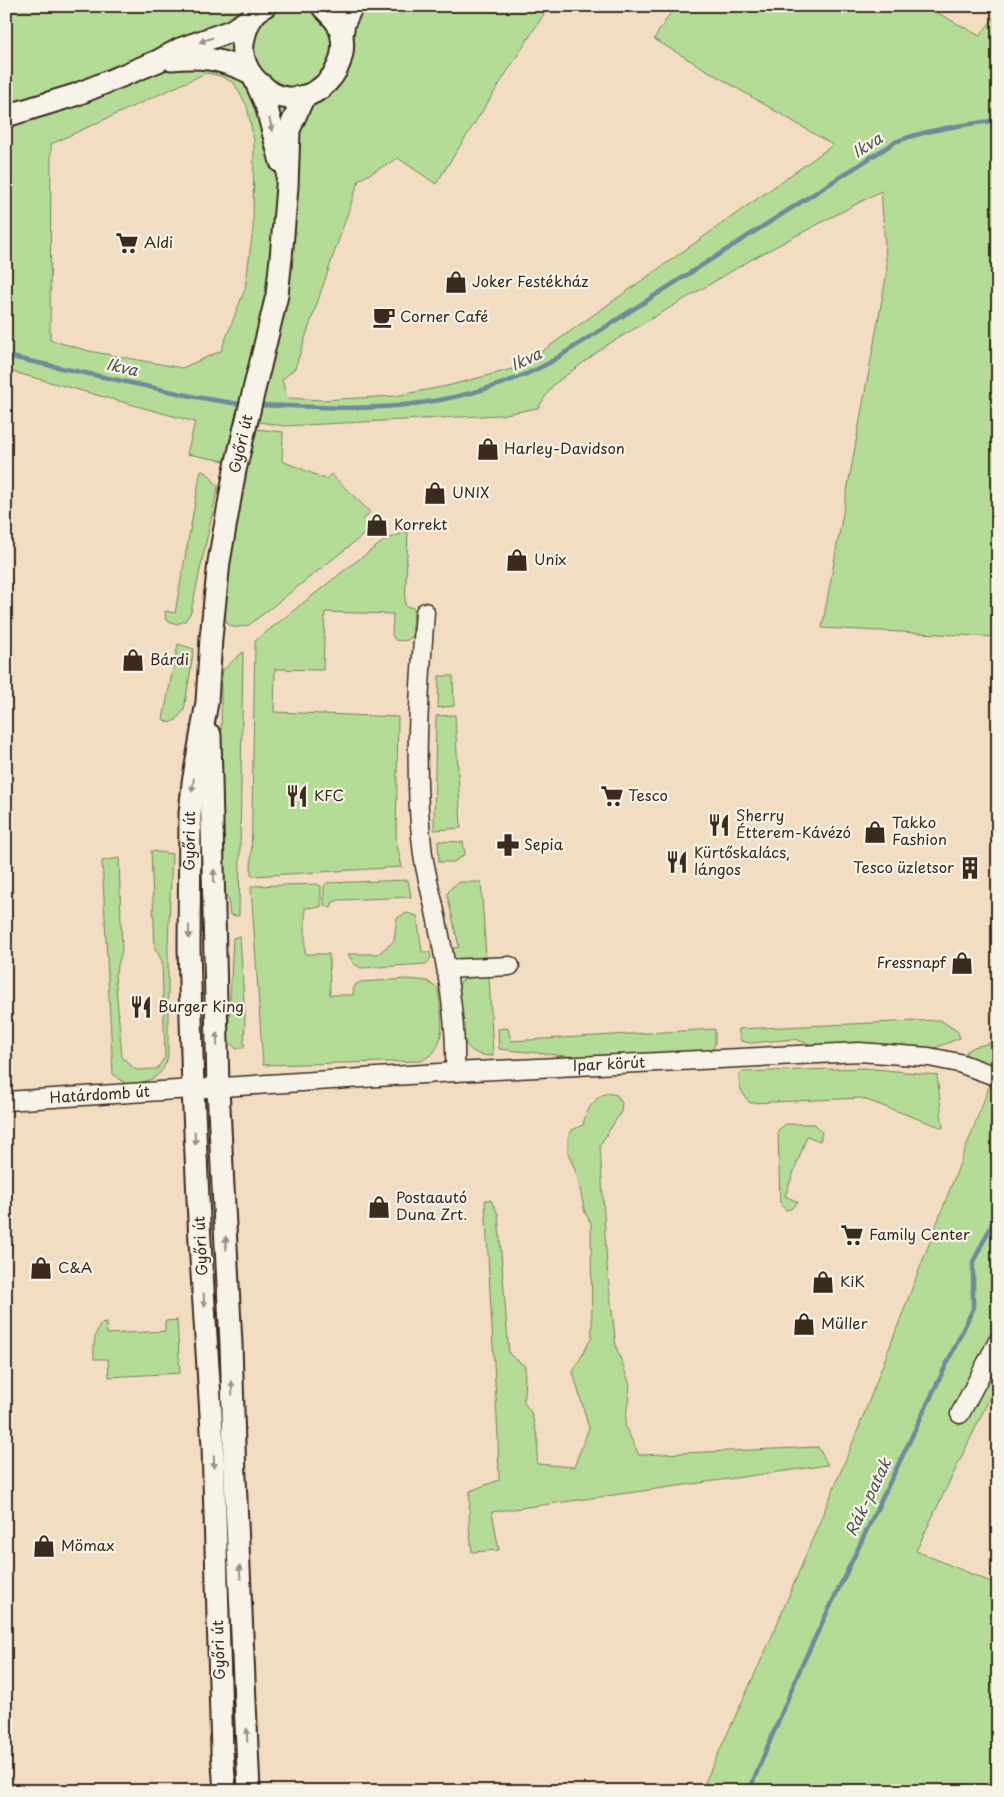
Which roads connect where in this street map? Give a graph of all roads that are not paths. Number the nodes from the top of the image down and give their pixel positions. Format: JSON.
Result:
{"nodes":[{"id":1,"x":322,"y":6,"type":"edge"},
{"id":2,"x":352,"y":6,"type":"edge"},
{"id":3,"x":257,"y":13,"type":"edge"},
{"id":4,"x":342,"y":35,"type":"junction"},
{"id":5,"x":158,"y":61,"type":"junction"},
{"id":6,"x":252,"y":76,"type":"junction"},
{"id":7,"x":304,"y":96,"type":"junction"},
{"id":8,"x":6,"y":116,"type":"edge"},
{"id":9,"x":287,"y":187,"type":"junction"},
{"id":10,"x":425,"y":612,"type":"dead end"},
{"id":11,"x":207,"y":702,"type":"junction"},
{"id":12,"x":510,"y":966,"type":"dead end"},
{"id":13,"x":447,"y":969,"type":"junction"},
{"id":14,"x":455,"y":1072,"type":"junction"},
{"id":15,"x":998,"y":1077,"type":"edge"},
{"id":16,"x":218,"y":1088,"type":"junction"},
{"id":17,"x":193,"y":1089,"type":"junction"},
{"id":18,"x":6,"y":1101,"type":"edge"},
{"id":19,"x":998,"y":1340,"type":"edge"},
{"id":20,"x":960,"y":1414,"type":"dead end"},
{"id":21,"x":225,"y":1791,"type":"edge"},
{"id":22,"x":249,"y":1791,"type":"edge"}],
"edges":[{"from":1,"to":4,"type":"main road"},
{"from":2,"to":4,"type":"main road"},
{"from":3,"to":5,"type":"main road","one_way":true},
{"from":3,"to":6,"type":"main road","name":"Győri út"},
{"from":4,"to":7,"type":"main road"},
{"from":5,"to":6,"type":"main road"},
{"from":5,"to":8,"type":"main road"},
{"from":6,"to":7,"type":"main road"},
{"from":6,"to":9,"type":"main road","name":"Győri út","one_way":true},
{"from":7,"to":9,"type":"main road","name":"Győri út"},
{"from":9,"to":11,"type":"main road","name":"Győri út"},
{"from":10,"to":13,"type":"street"},
{"from":16,"to":11,"type":"main road","name":"Győri út","one_way":true},
{"from":11,"to":17,"type":"main road","name":"Győri út","one_way":true},
{"from":12,"to":13,"type":"street"},
{"from":13,"to":14,"type":"street"},
{"from":14,"to":15,"type":"street","name":"Ipar körút"},
{"from":14,"to":16,"type":"street","name":"Ipar körút"},
{"from":16,"to":17,"type":"street","name":"Határdomb út"},
{"from":22,"to":16,"type":"main road","name":"Győri út","one_way":true},
{"from":17,"to":18,"type":"street","name":"Határdomb út"},
{"from":17,"to":21,"type":"main road","name":"Győri út","one_way":true},
{"from":19,"to":20,"type":"street"}]}
